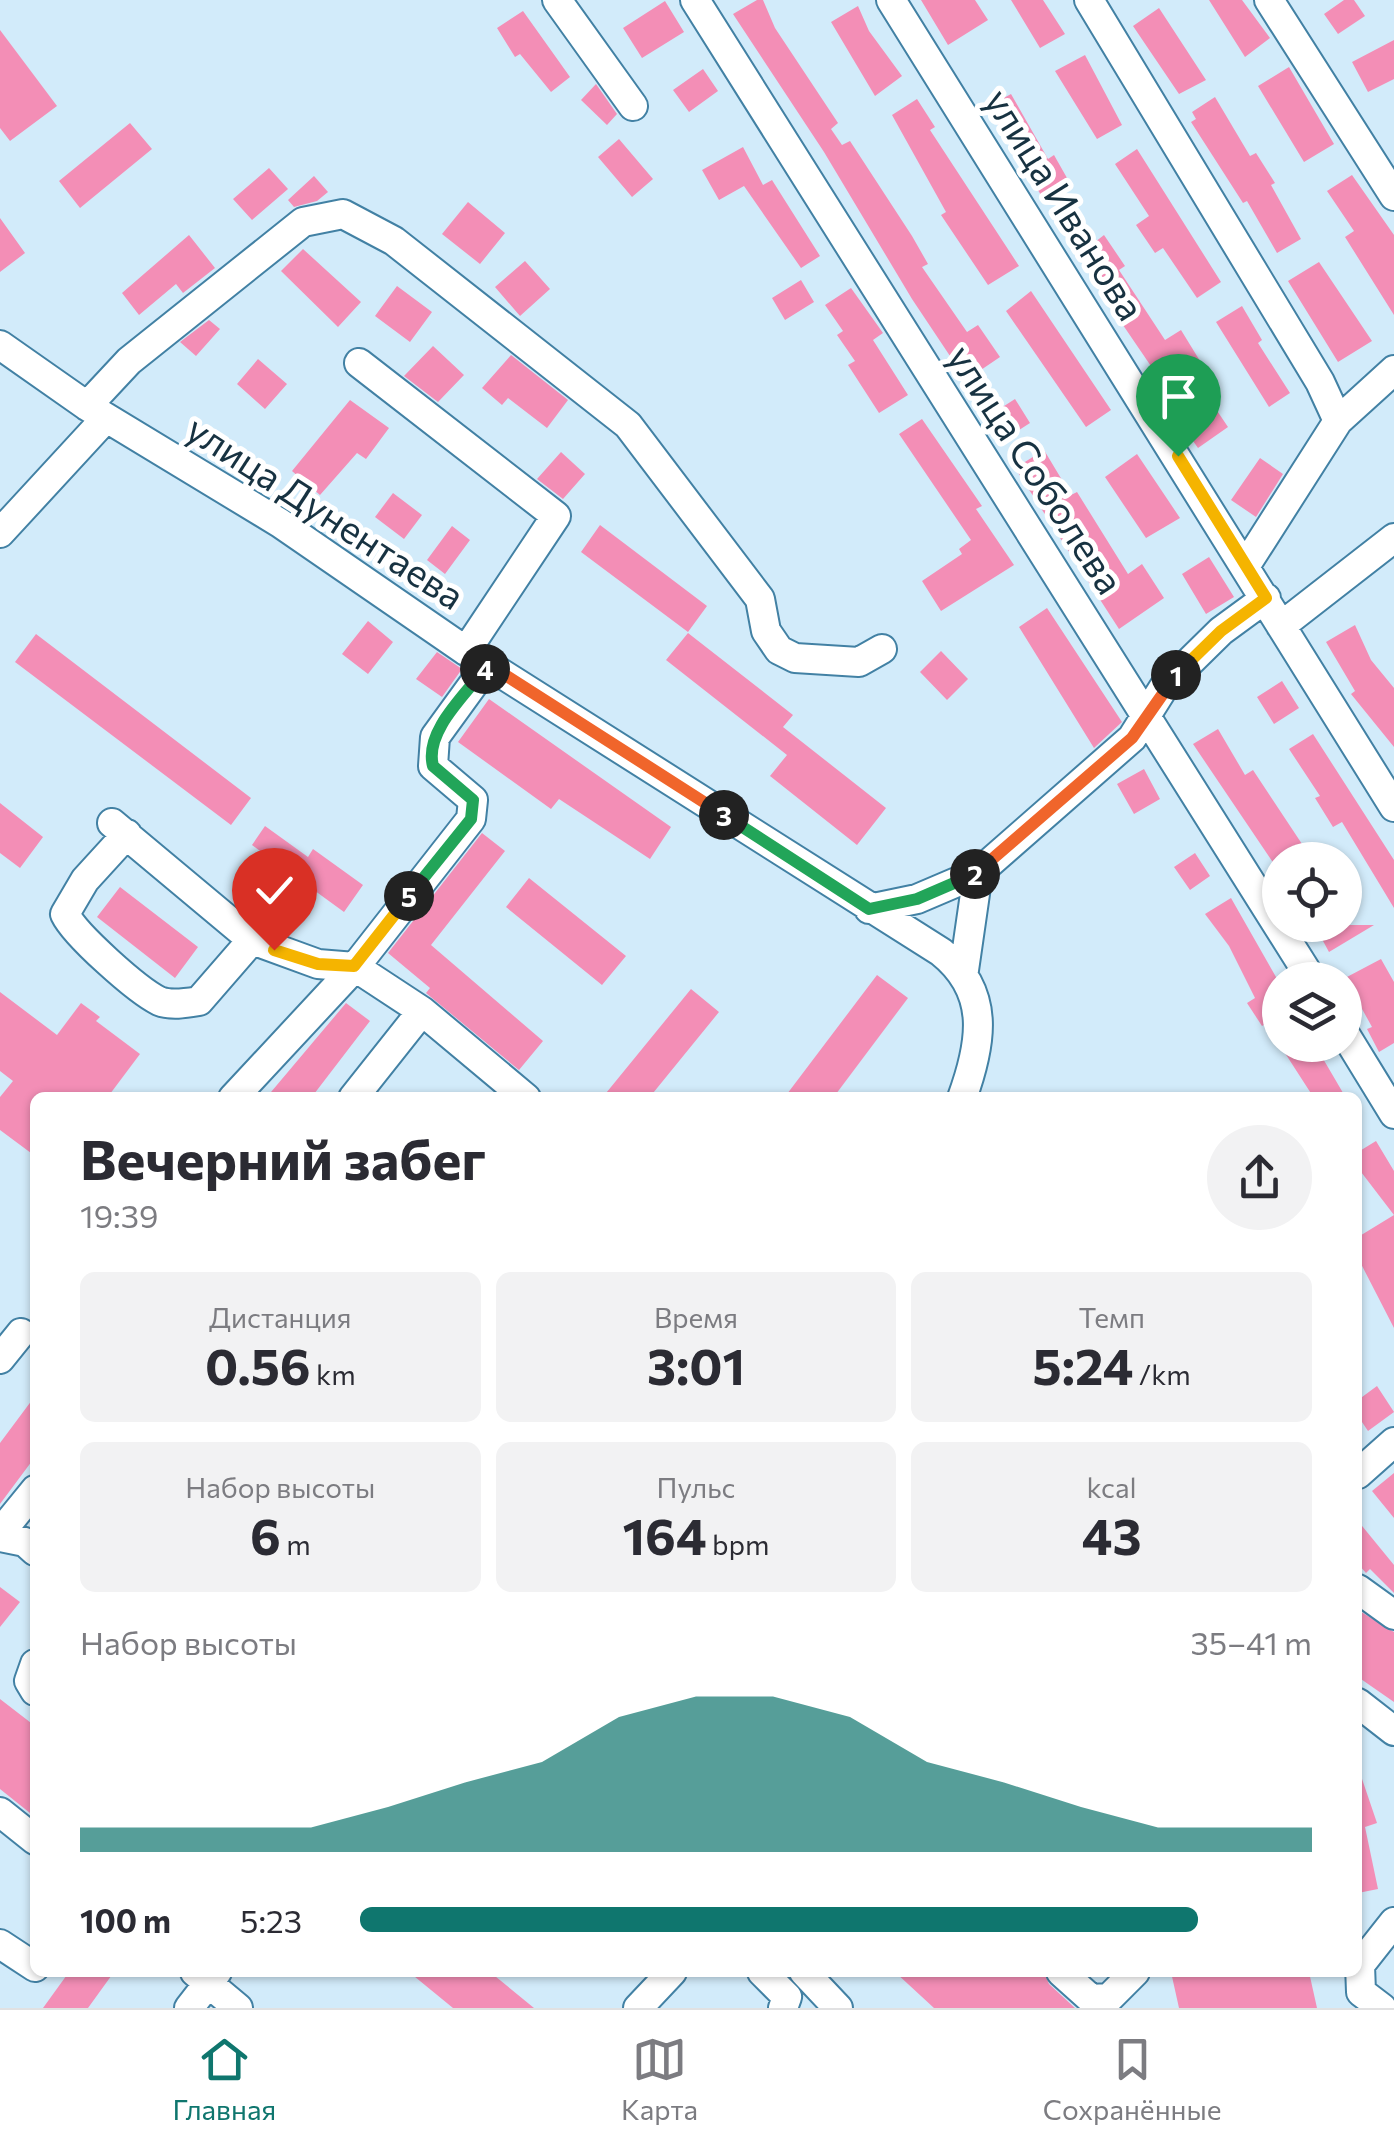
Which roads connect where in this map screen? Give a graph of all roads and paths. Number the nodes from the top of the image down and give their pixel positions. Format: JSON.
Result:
{"nodes":[{"id":1,"x":557,"y":0,"type":"edge"},
{"id":2,"x":695,"y":0,"type":"edge"},
{"id":3,"x":891,"y":0,"type":"edge"},
{"id":4,"x":1089,"y":0,"type":"edge"},
{"id":5,"x":1269,"y":0,"type":"edge"},
{"id":6,"x":633,"y":106,"type":"dead end"},
{"id":7,"x":1394,"y":196,"type":"edge"},
{"id":8,"x":0,"y":346,"type":"edge"},
{"id":9,"x":359,"y":362,"type":"dead end"},
{"id":10,"x":1394,"y":370,"type":"edge"},
{"id":11,"x":96,"y":412,"type":"junction"},
{"id":12,"x":1338,"y":420,"type":"junction"},
{"id":13,"x":0,"y":533,"type":"edge"},
{"id":14,"x":1394,"y":538,"type":"edge"},
{"id":15,"x":1246,"y":565,"type":"junction"},
{"id":16,"x":1266,"y":598,"type":"junction"},
{"id":17,"x":1280,"y":626,"type":"junction"},
{"id":18,"x":882,"y":648,"type":"dead end"},
{"id":19,"x":477,"y":658,"type":"junction"},
{"id":20,"x":1150,"y":716,"type":"junction"},
{"id":21,"x":1394,"y":807,"type":"edge"},
{"id":22,"x":978,"y":873,"type":"junction"},
{"id":23,"x":869,"y":909,"type":"junction"},
{"id":24,"x":252,"y":940,"type":"junction"},
{"id":25,"x":1301,"y":962,"type":"edge"},
{"id":26,"x":354,"y":966,"type":"junction"},
{"id":27,"x":964,"y":970,"type":"junction"},
{"id":28,"x":422,"y":1010,"type":"junction"},
{"id":29,"x":1362,"y":1062,"type":"edge"},
{"id":30,"x":238,"y":1092,"type":"edge"},
{"id":31,"x":357,"y":1092,"type":"edge"},
{"id":32,"x":519,"y":1092,"type":"edge"},
{"id":33,"x":964,"y":1092,"type":"edge"},
{"id":34,"x":1394,"y":1114,"type":"edge"},
{"id":35,"x":7,"y":1333,"type":"edge"},
{"id":36,"x":0,"y":1359,"type":"edge"},
{"id":37,"x":1394,"y":1442,"type":"edge"},
{"id":38,"x":1362,"y":1470,"type":"edge"},
{"id":39,"x":30,"y":1496,"type":"edge"},
{"id":40,"x":0,"y":1535,"type":"edge"},
{"id":41,"x":30,"y":1546,"type":"edge"},
{"id":42,"x":1362,"y":1591,"type":"edge"},
{"id":43,"x":1394,"y":1615,"type":"edge"},
{"id":44,"x":1362,"y":1706,"type":"edge"},
{"id":45,"x":1394,"y":1730,"type":"edge"},
{"id":46,"x":0,"y":1812,"type":"edge"},
{"id":47,"x":30,"y":1836,"type":"edge"},
{"id":48,"x":1394,"y":1922,"type":"edge"},
{"id":49,"x":0,"y":1944,"type":"edge"},
{"id":50,"x":1362,"y":1962,"type":"edge"},
{"id":51,"x":30,"y":1965,"type":"edge"},
{"id":52,"x":206,"y":1977,"type":"edge"},
{"id":53,"x":208,"y":1977,"type":"edge"},
{"id":54,"x":667,"y":1977,"type":"edge"},
{"id":55,"x":767,"y":1977,"type":"edge"},
{"id":56,"x":809,"y":1977,"type":"edge"},
{"id":57,"x":1067,"y":1977,"type":"edge"},
{"id":58,"x":1130,"y":1977,"type":"edge"},
{"id":59,"x":1360,"y":1977,"type":"edge"},
{"id":60,"x":189,"y":2008,"type":"edge"},
{"id":61,"x":238,"y":2008,"type":"edge"},
{"id":62,"x":638,"y":2008,"type":"edge"},
{"id":63,"x":783,"y":2008,"type":"edge"},
{"id":64,"x":838,"y":2008,"type":"edge"},
{"id":65,"x":1382,"y":2008,"type":"edge"}],
"edges":[{"from":1,"to":6,"type":"street"},
{"from":2,"to":20,"type":"street","name":"улица Соболева"},
{"from":3,"to":15,"type":"street","name":"улица Иванова"},
{"from":4,"to":12,"type":"street"},
{"from":5,"to":7,"type":"street"},
{"from":8,"to":11,"type":"street","name":"улица Дунентаева"},
{"from":9,"to":19,"type":"street"},
{"from":10,"to":12,"type":"street"},
{"from":11,"to":13,"type":"street"},
{"from":11,"to":18,"type":"street"},
{"from":11,"to":19,"type":"street","name":"улица Дунентаева"},
{"from":12,"to":15,"type":"street"},
{"from":14,"to":17,"type":"street"},
{"from":15,"to":16,"type":"street","name":"улица Иванова"},
{"from":16,"to":17,"type":"street","name":"улица Иванова"},
{"from":16,"to":20,"type":"street"},
{"from":17,"to":21,"type":"street","name":"улица Иванова"},
{"from":19,"to":23,"type":"street","name":"улица Дунентаева"},
{"from":19,"to":26,"type":"street"},
{"from":20,"to":22,"type":"street"},
{"from":20,"to":25,"type":"street","name":"улица Соболева"},
{"from":22,"to":23,"type":"street"},
{"from":22,"to":27,"type":"street"},
{"from":23,"to":27,"type":"street","name":"улица Дунентаева"},
{"from":24,"to":24,"type":"street"},
{"from":24,"to":26,"type":"street"},
{"from":26,"to":28,"type":"street"},
{"from":26,"to":30,"type":"street"},
{"from":27,"to":33,"type":"street"},
{"from":28,"to":31,"type":"street"},
{"from":28,"to":32,"type":"street"},
{"from":29,"to":34,"type":"street"},
{"from":35,"to":36,"type":"street"},
{"from":37,"to":38,"type":"street"},
{"from":39,"to":40,"type":"street"},
{"from":40,"to":41,"type":"street"},
{"from":42,"to":43,"type":"street"},
{"from":44,"to":45,"type":"street"},
{"from":46,"to":47,"type":"street"},
{"from":48,"to":50,"type":"street"},
{"from":49,"to":51,"type":"street"},
{"from":52,"to":60,"type":"street"},
{"from":53,"to":61,"type":"street"},
{"from":54,"to":62,"type":"street"},
{"from":55,"to":63,"type":"street"},
{"from":56,"to":64,"type":"street"},
{"from":57,"to":58,"type":"street"},
{"from":59,"to":65,"type":"street"}]}
